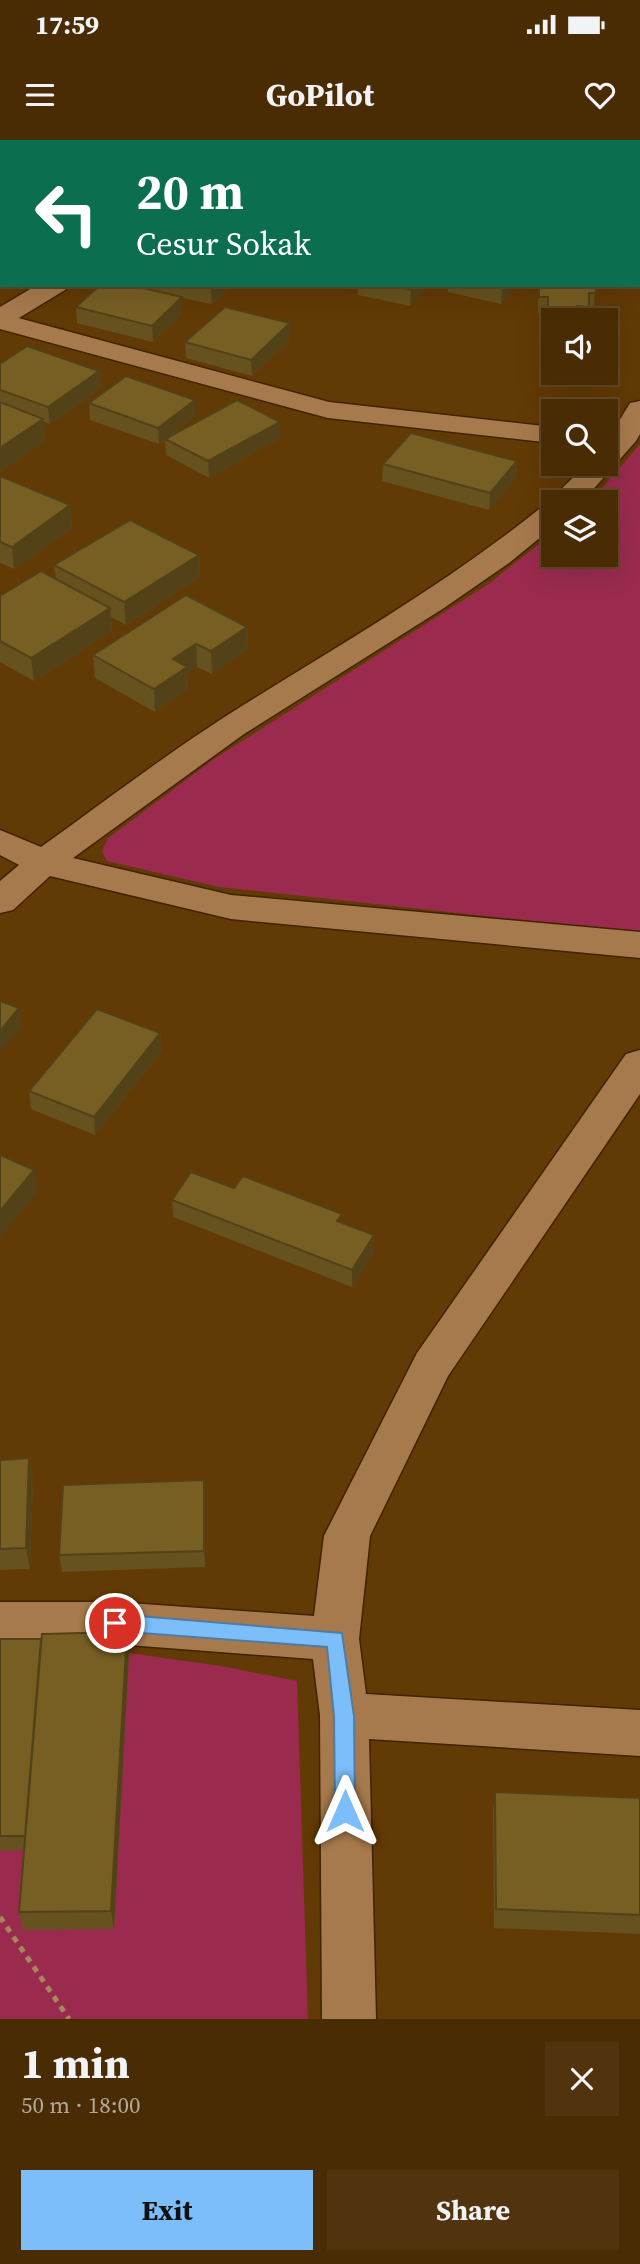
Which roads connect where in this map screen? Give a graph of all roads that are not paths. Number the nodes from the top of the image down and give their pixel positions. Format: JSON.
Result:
{"nodes":[{"id":1,"x":53,"y":287,"type":"edge"},
{"id":2,"x":0,"y":320,"type":"edge"},
{"id":3,"x":640,"y":409,"type":"edge"},
{"id":4,"x":541,"y":434,"type":"edge"},
{"id":5,"x":618,"y":439,"type":"edge"},
{"id":6,"x":590,"y":476,"type":"edge"},
{"id":7,"x":579,"y":490,"type":"edge"},
{"id":8,"x":541,"y":522,"type":"edge"},
{"id":9,"x":0,"y":841,"type":"edge"},
{"id":10,"x":43,"y":863,"type":"junction"},
{"id":11,"x":0,"y":901,"type":"edge"},
{"id":12,"x":640,"y":946,"type":"edge"},
{"id":13,"x":640,"y":1064,"type":"edge"},
{"id":14,"x":0,"y":1623,"type":"edge"},
{"id":15,"x":335,"y":1639,"type":"junction"},
{"id":16,"x":344,"y":1716,"type":"junction"},
{"id":17,"x":640,"y":1733,"type":"edge"},
{"id":18,"x":349,"y":2019,"type":"edge"}],
"edges":[{"from":1,"to":2,"type":"street"},
{"from":2,"to":4,"type":"street"},
{"from":3,"to":5,"type":"street"},
{"from":6,"to":7,"type":"street"},
{"from":8,"to":10,"type":"street"},
{"from":9,"to":10,"type":"street"},
{"from":10,"to":11,"type":"street"},
{"from":10,"to":12,"type":"street"},
{"from":13,"to":15,"type":"street"},
{"from":14,"to":15,"type":"street"},
{"from":15,"to":16,"type":"street"},
{"from":16,"to":17,"type":"street"},
{"from":16,"to":18,"type":"street"}]}
